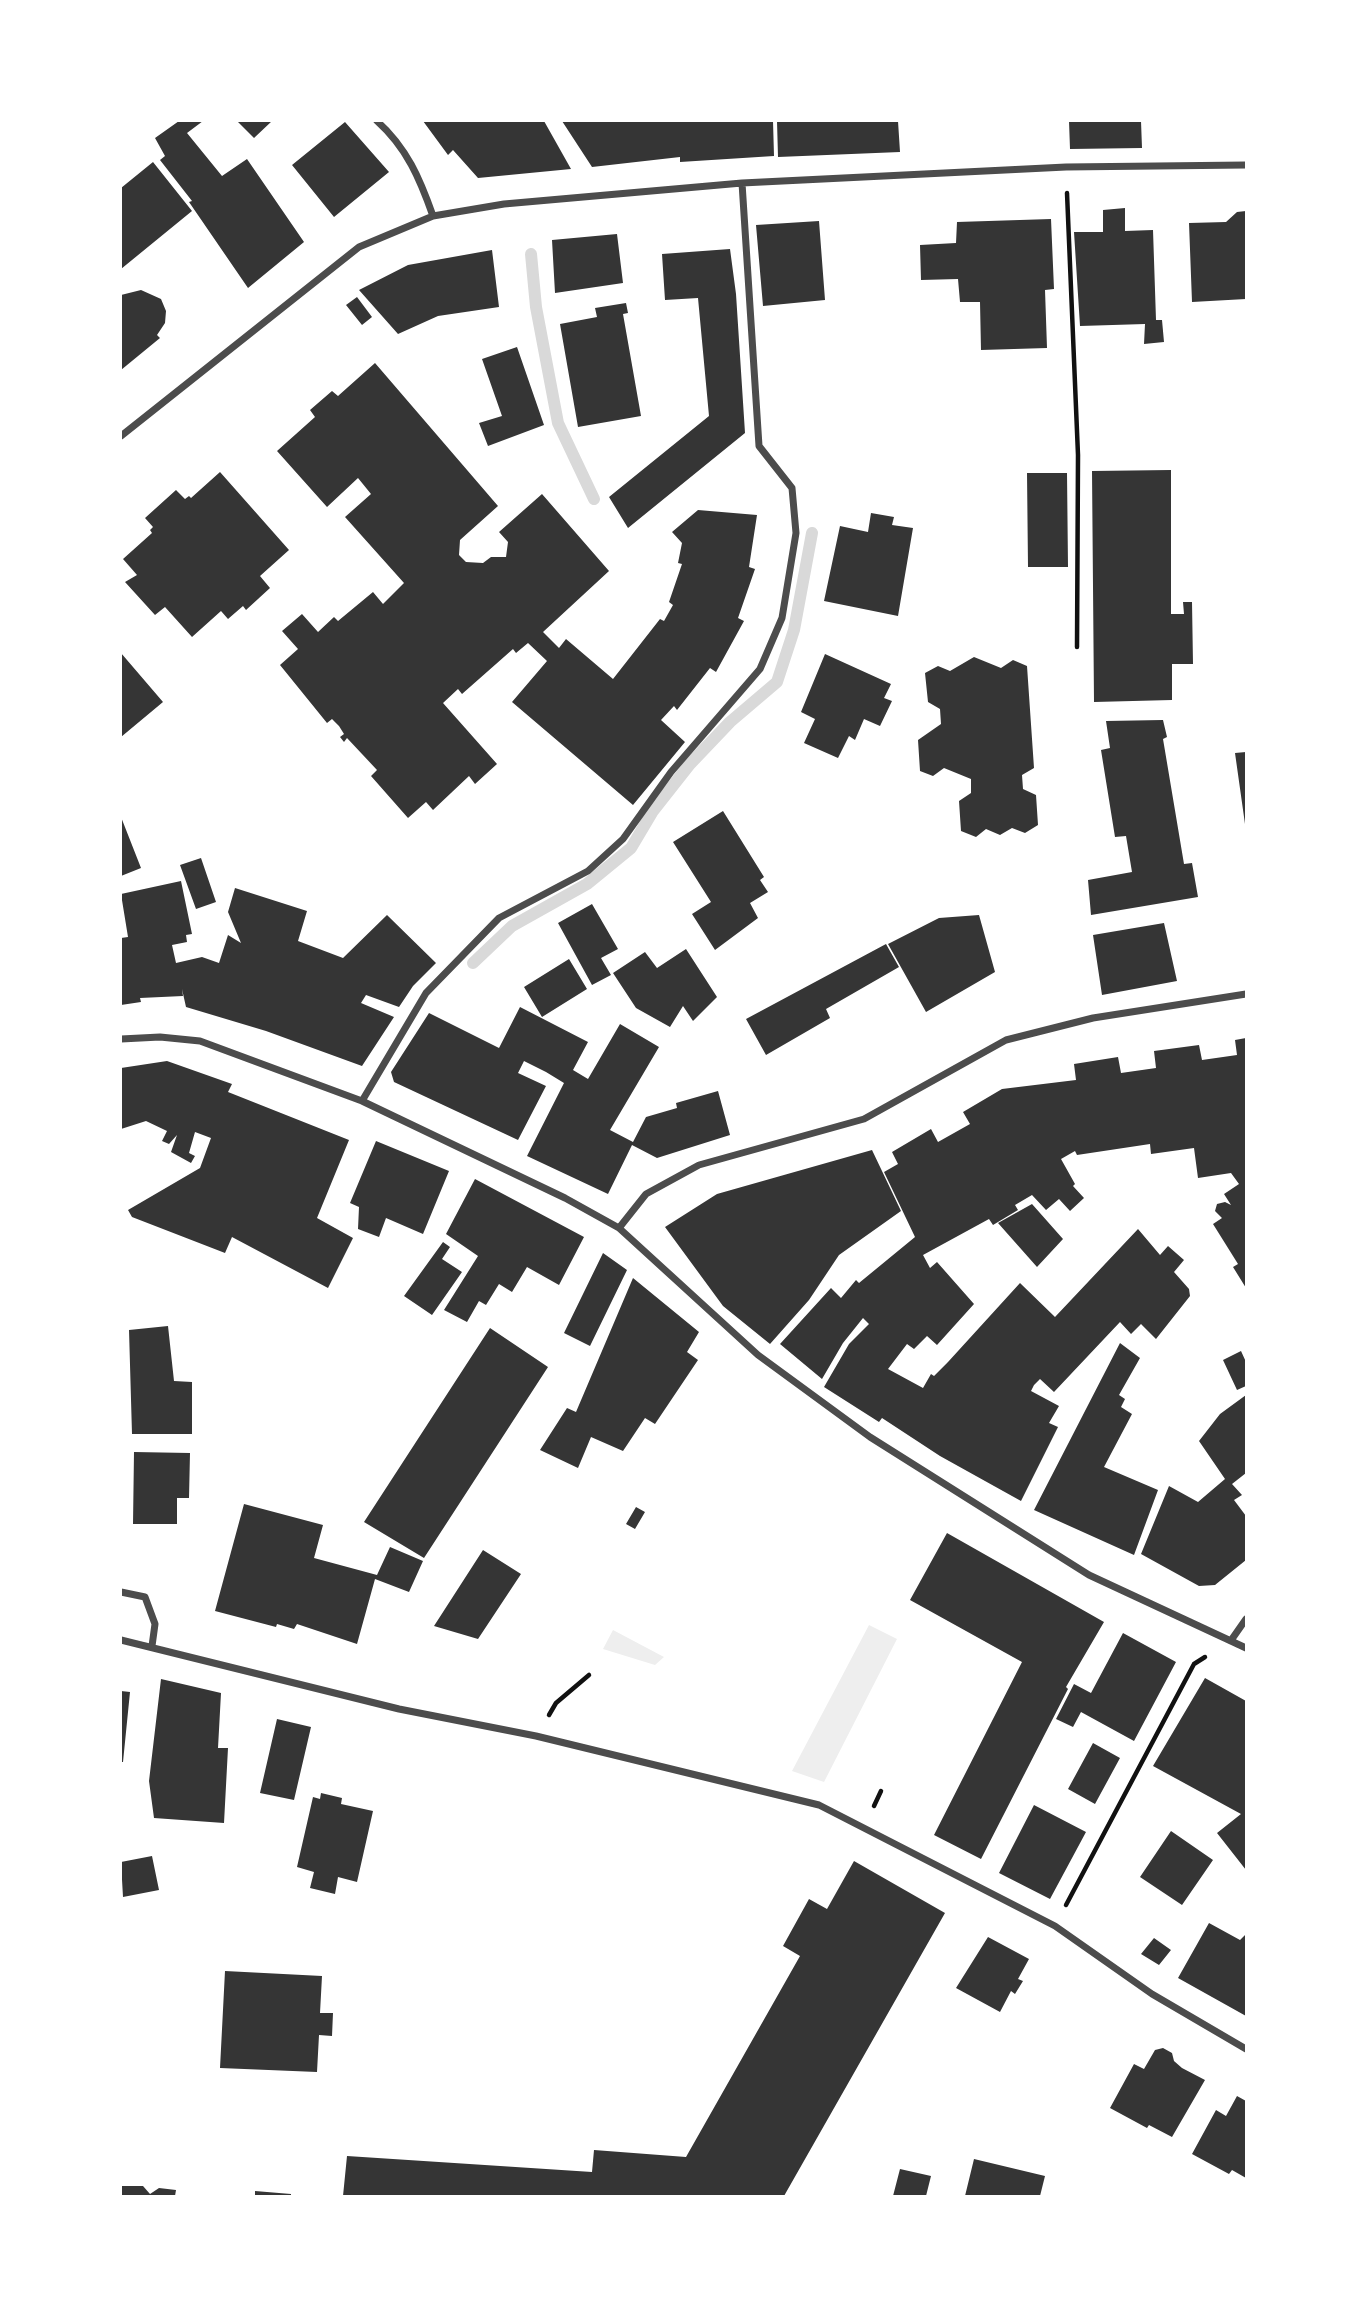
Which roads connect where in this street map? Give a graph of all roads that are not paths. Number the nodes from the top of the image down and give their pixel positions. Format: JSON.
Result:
{"nodes":[{"id":1,"x":377,"y":121,"type":"edge"},
{"id":2,"x":1246,"y":165,"type":"edge"},
{"id":3,"x":742,"y":183,"type":"junction"},
{"id":4,"x":433,"y":216,"type":"junction"},
{"id":5,"x":121,"y":436,"type":"edge"},
{"id":6,"x":1246,"y":994,"type":"edge"},
{"id":7,"x":121,"y":1039,"type":"edge"},
{"id":8,"x":362,"y":1101,"type":"junction"},
{"id":9,"x":619,"y":1228,"type":"junction"},
{"id":10,"x":121,"y":1592,"type":"edge"},
{"id":11,"x":1246,"y":1619,"type":"edge"},
{"id":12,"x":1232,"y":1639,"type":"junction"},
{"id":13,"x":121,"y":1640,"type":"edge"},
{"id":14,"x":152,"y":1646,"type":"junction"},
{"id":15,"x":1246,"y":1648,"type":"edge"},
{"id":16,"x":1246,"y":2049,"type":"edge"}],
"edges":[{"from":1,"to":4,"type":"street"},
{"from":2,"to":3,"type":"street"},
{"from":3,"to":4,"type":"street"},
{"from":3,"to":8,"type":"street"},
{"from":4,"to":5,"type":"street"},
{"from":6,"to":9,"type":"street"},
{"from":7,"to":8,"type":"street"},
{"from":8,"to":9,"type":"street"},
{"from":9,"to":12,"type":"street"},
{"from":10,"to":14,"type":"street"},
{"from":11,"to":12,"type":"street"},
{"from":12,"to":15,"type":"street"},
{"from":13,"to":14,"type":"street"},
{"from":14,"to":16,"type":"street"}]}
